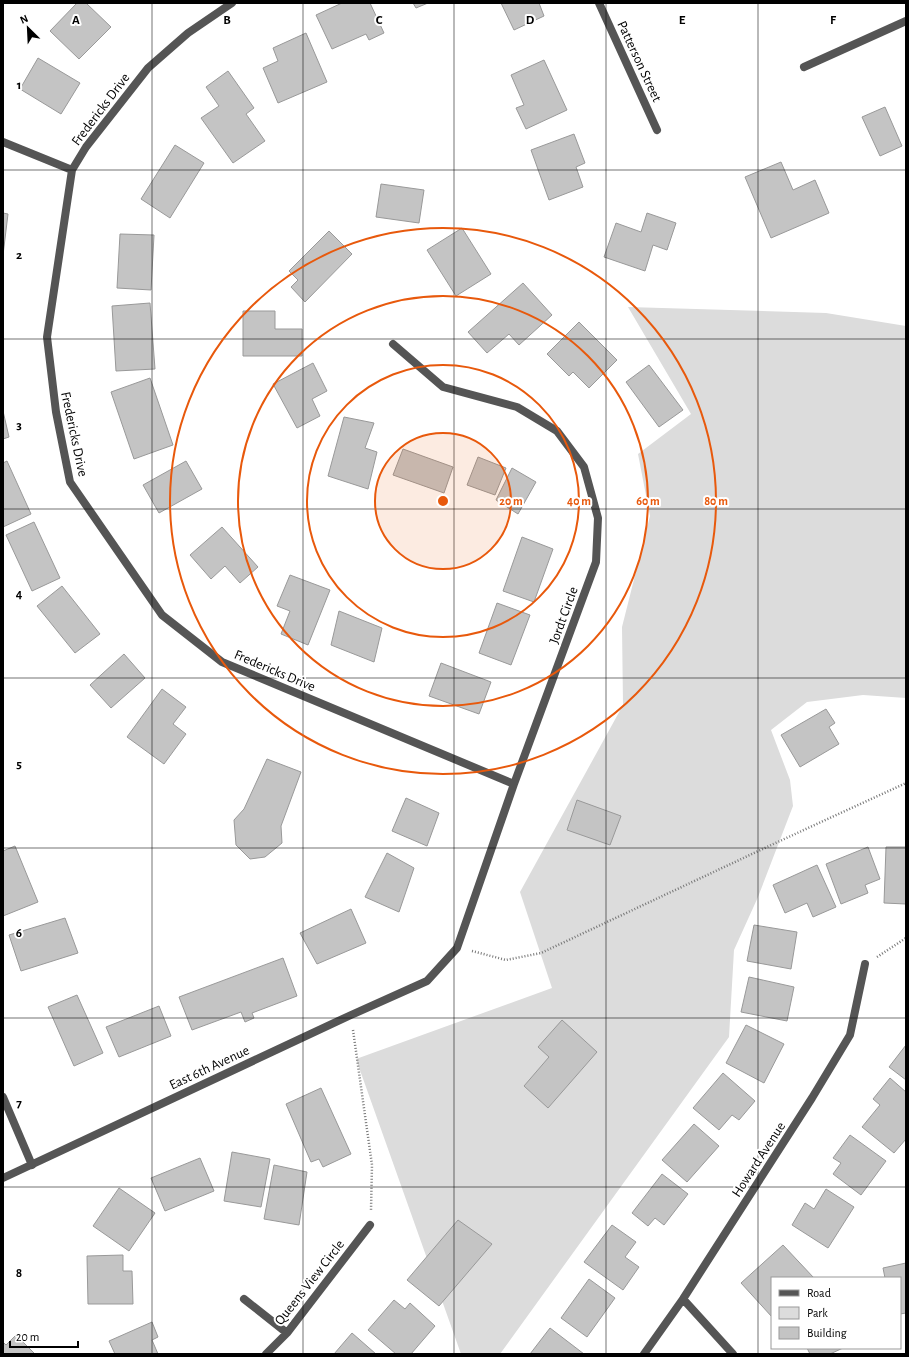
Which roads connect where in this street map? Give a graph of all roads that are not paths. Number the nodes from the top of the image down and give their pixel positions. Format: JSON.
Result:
{"nodes":[{"id":1,"x":232,"y":3,"type":"edge"},
{"id":2,"x":599,"y":3,"type":"edge"},
{"id":3,"x":906,"y":21,"type":"edge"},
{"id":4,"x":804,"y":67,"type":"dead end"},
{"id":5,"x":657,"y":130,"type":"dead end"},
{"id":6,"x":3,"y":142,"type":"edge"},
{"id":7,"x":72,"y":170,"type":"junction"},
{"id":8,"x":393,"y":344,"type":"dead end"},
{"id":9,"x":514,"y":784,"type":"junction"},
{"id":10,"x":865,"y":964,"type":"road end"},
{"id":11,"x":427,"y":981,"type":"joint"},
{"id":12,"x":3,"y":1097,"type":"edge"},
{"id":13,"x":32,"y":1165,"type":"junction"},
{"id":14,"x":3,"y":1178,"type":"edge"},
{"id":15,"x":370,"y":1224,"type":"road end"},
{"id":16,"x":244,"y":1299,"type":"dead end"},
{"id":17,"x":683,"y":1299,"type":"junction"},
{"id":18,"x":287,"y":1333,"type":"junction"},
{"id":19,"x":266,"y":1354,"type":"edge"},
{"id":20,"x":644,"y":1354,"type":"edge"},
{"id":21,"x":733,"y":1354,"type":"edge"}],
"edges":[{"from":1,"to":7,"type":"street","name":"Fredericks Drive"},
{"from":2,"to":5,"type":"street","name":"Patterson Street"},
{"from":3,"to":4,"type":"street"},
{"from":6,"to":7,"type":"street"},
{"from":7,"to":9,"type":"street","name":"Fredericks Drive"},
{"from":8,"to":9,"type":"street","name":"Jordt Circle"},
{"from":9,"to":11,"type":"street","name":"Jordt Circle"},
{"from":10,"to":17,"type":"street","name":"Howard Avenue"},
{"from":11,"to":13,"type":"street","name":"East 6th Avenue"},
{"from":12,"to":13,"type":"street"},
{"from":13,"to":14,"type":"street","name":"East 6th Avenue"},
{"from":15,"to":18,"type":"street","name":"Queens View Circle"},
{"from":16,"to":18,"type":"street"},
{"from":17,"to":20,"type":"street","name":"Howard Avenue"},
{"from":17,"to":21,"type":"street"},
{"from":18,"to":19,"type":"street","name":"Queens View Circle"}]}
